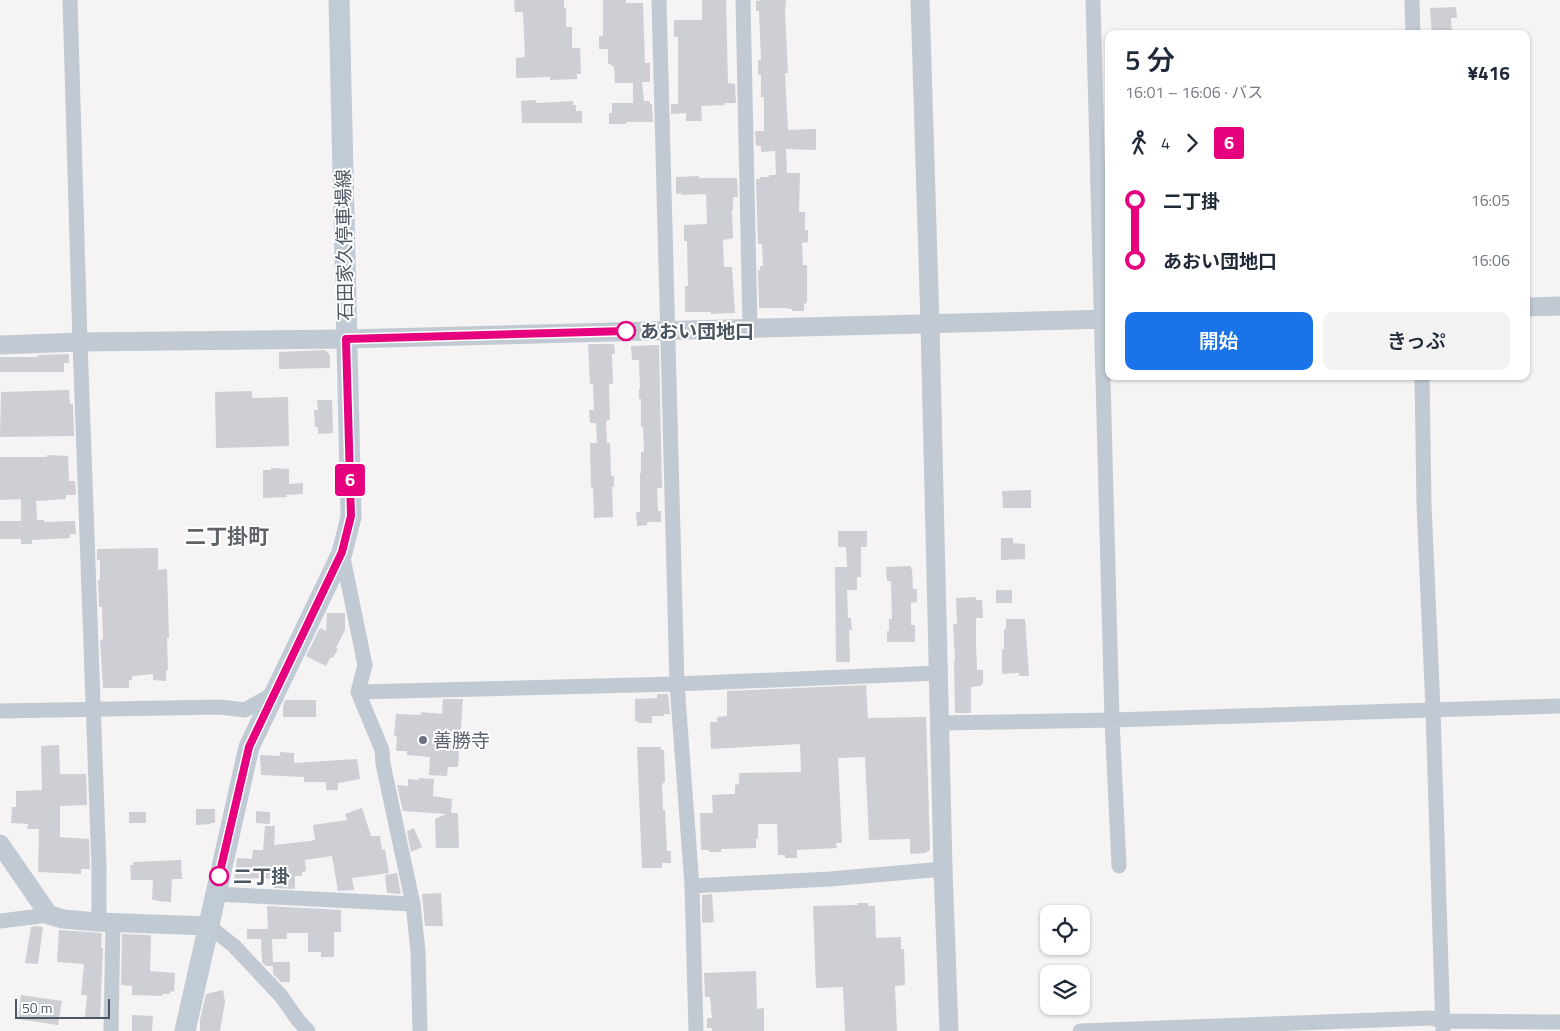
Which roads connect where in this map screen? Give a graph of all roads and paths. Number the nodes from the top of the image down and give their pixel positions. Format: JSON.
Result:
{"nodes":[{"id":1,"x":70,"y":0,"type":"edge"},
{"id":2,"x":339,"y":0,"type":"edge"},
{"id":3,"x":659,"y":0,"type":"edge"},
{"id":4,"x":743,"y":0,"type":"edge"},
{"id":5,"x":920,"y":0,"type":"edge"},
{"id":6,"x":1093,"y":0,"type":"edge"},
{"id":7,"x":1412,"y":0,"type":"edge"},
{"id":8,"x":1413,"y":30,"type":"edge"},
{"id":9,"x":1560,"y":306,"type":"edge"},
{"id":10,"x":1530,"y":307,"type":"edge"},
{"id":11,"x":1105,"y":319,"type":"edge"},
{"id":12,"x":930,"y":324,"type":"junction"},
{"id":13,"x":750,"y":328,"type":"junction"},
{"id":14,"x":668,"y":330,"type":"junction"},
{"id":15,"x":346,"y":339,"type":"junction"},
{"id":16,"x":80,"y":342,"type":"junction"},
{"id":17,"x":0,"y":345,"type":"edge"},
{"id":18,"x":1106,"y":380,"type":"edge"},
{"id":19,"x":1422,"y":380,"type":"edge"},
{"id":20,"x":342,"y":552,"type":"junction"},
{"id":21,"x":938,"y":672,"type":"junction"},
{"id":22,"x":677,"y":684,"type":"junction"},
{"id":23,"x":358,"y":692,"type":"junction"},
{"id":24,"x":273,"y":694,"type":"junction"},
{"id":25,"x":1560,"y":706,"type":"edge"},
{"id":26,"x":1433,"y":709,"type":"junction"},
{"id":27,"x":95,"y":710,"type":"junction"},
{"id":28,"x":0,"y":711,"type":"edge"},
{"id":29,"x":1112,"y":720,"type":"junction"},
{"id":30,"x":939,"y":723,"type":"junction"},
{"id":31,"x":0,"y":844,"type":"edge"},
{"id":32,"x":1119,"y":866,"type":"dead end"},
{"id":33,"x":942,"y":870,"type":"junction"},
{"id":34,"x":692,"y":886,"type":"junction"},
{"id":35,"x":215,"y":894,"type":"junction"},
{"id":36,"x":413,"y":904,"type":"junction"},
{"id":37,"x":49,"y":915,"type":"junction"},
{"id":38,"x":0,"y":921,"type":"edge"},
{"id":39,"x":105,"y":922,"type":"junction"},
{"id":40,"x":209,"y":926,"type":"junction"},
{"id":41,"x":1560,"y":1022,"type":"edge"},
{"id":42,"x":1442,"y":1026,"type":"edge"},
{"id":43,"x":301,"y":1027,"type":"edge"},
{"id":44,"x":111,"y":1031,"type":"edge"},
{"id":45,"x":185,"y":1031,"type":"edge"},
{"id":46,"x":420,"y":1031,"type":"edge"},
{"id":47,"x":696,"y":1031,"type":"edge"},
{"id":48,"x":949,"y":1031,"type":"edge"},
{"id":49,"x":1080,"y":1031,"type":"edge"}],
"edges":[{"from":1,"to":16,"type":"street"},
{"from":2,"to":15,"type":"main road","name":"石田家久停車場線"},
{"from":3,"to":14,"type":"street"},
{"from":4,"to":13,"type":"street"},
{"from":5,"to":12,"type":"street"},
{"from":6,"to":11,"type":"street"},
{"from":7,"to":8,"type":"street"},
{"from":9,"to":10,"type":"street"},
{"from":11,"to":12,"type":"street"},
{"from":12,"to":13,"type":"street"},
{"from":12,"to":21,"type":"street"},
{"from":13,"to":14,"type":"street"},
{"from":14,"to":15,"type":"street"},
{"from":14,"to":22,"type":"street"},
{"from":15,"to":16,"type":"street"},
{"from":15,"to":20,"type":"main road","name":"石田家久停車場線"},
{"from":16,"to":17,"type":"street"},
{"from":16,"to":27,"type":"street"},
{"from":18,"to":29,"type":"street"},
{"from":19,"to":26,"type":"street"},
{"from":20,"to":23,"type":"street"},
{"from":20,"to":24,"type":"main road","name":"石田家久停車場線"},
{"from":21,"to":22,"type":"street"},
{"from":21,"to":30,"type":"street"},
{"from":22,"to":23,"type":"street"},
{"from":22,"to":34,"type":"street"},
{"from":23,"to":36,"type":"street"},
{"from":24,"to":27,"type":"street"},
{"from":24,"to":35,"type":"main road","name":"石田家久停車場線"},
{"from":25,"to":26,"type":"street"},
{"from":26,"to":29,"type":"street"},
{"from":26,"to":42,"type":"street"},
{"from":27,"to":28,"type":"street"},
{"from":27,"to":39,"type":"street"},
{"from":29,"to":30,"type":"street"},
{"from":29,"to":32,"type":"street"},
{"from":30,"to":33,"type":"street"},
{"from":31,"to":37,"type":"street"},
{"from":33,"to":34,"type":"street"},
{"from":33,"to":48,"type":"street"},
{"from":34,"to":47,"type":"street"},
{"from":35,"to":36,"type":"street"},
{"from":35,"to":40,"type":"main road","name":"石田家久停車場線"},
{"from":36,"to":46,"type":"street"},
{"from":37,"to":38,"type":"street"},
{"from":37,"to":39,"type":"street"},
{"from":39,"to":40,"type":"street"},
{"from":39,"to":44,"type":"street"},
{"from":40,"to":43,"type":"street"},
{"from":40,"to":45,"type":"main road","name":"石田家久停車場線"},
{"from":41,"to":42,"type":"street"},
{"from":42,"to":49,"type":"street"}]}
